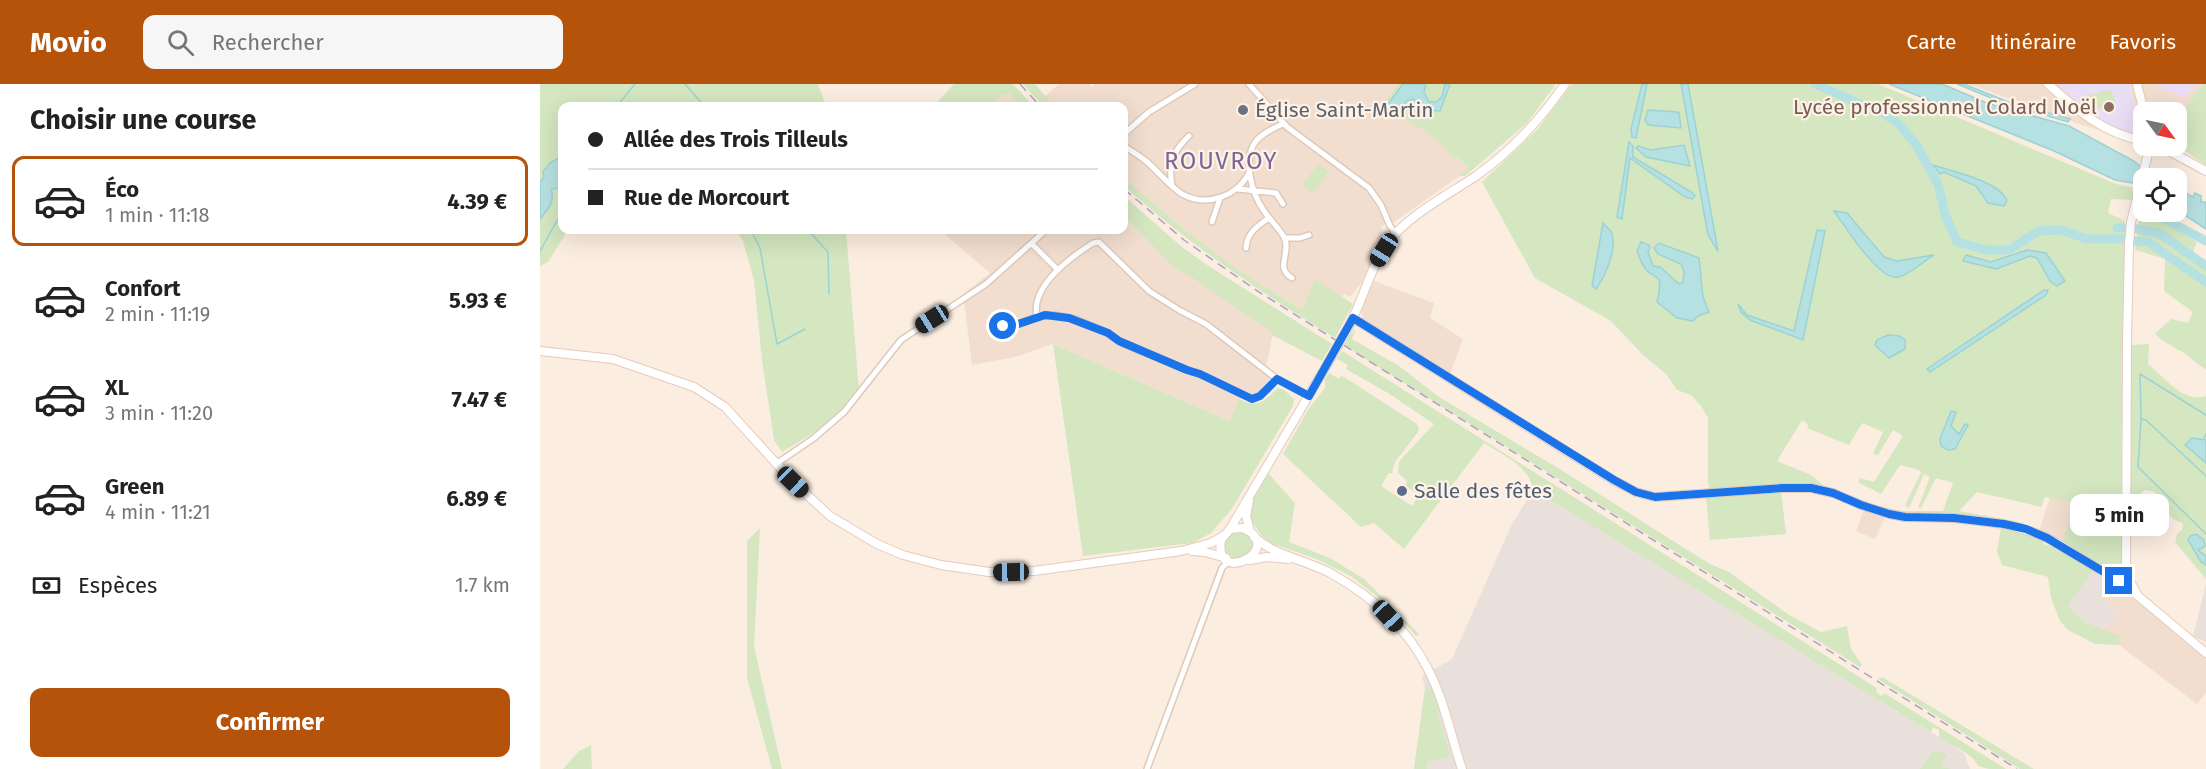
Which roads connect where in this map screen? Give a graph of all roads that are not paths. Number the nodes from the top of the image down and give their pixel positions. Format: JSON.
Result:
{"nodes":[{"id":1,"x":1195,"y":84,"type":"edge"},
{"id":2,"x":1249,"y":84,"type":"edge"},
{"id":3,"x":1564,"y":84,"type":"edge"},
{"id":4,"x":2048,"y":84,"type":"edge"},
{"id":5,"x":2137,"y":85,"type":"edge"},
{"id":6,"x":2141,"y":102,"type":"edge"},
{"id":7,"x":1283,"y":124,"type":"junction"},
{"id":8,"x":1128,"y":131,"type":"edge"},
{"id":9,"x":1189,"y":136,"type":"dead end"},
{"id":10,"x":2133,"y":139,"type":"edge"},
{"id":11,"x":1128,"y":149,"type":"edge"},
{"id":12,"x":2148,"y":156,"type":"edge"},
{"id":13,"x":2178,"y":156,"type":"edge"},
{"id":14,"x":1250,"y":171,"type":"junction"},
{"id":15,"x":2206,"y":171,"type":"edge"},
{"id":16,"x":1172,"y":186,"type":"junction"},
{"id":17,"x":1238,"y":189,"type":"junction"},
{"id":18,"x":1255,"y":192,"type":"junction"},
{"id":19,"x":1220,"y":198,"type":"junction"},
{"id":20,"x":1283,"y":204,"type":"dead end"},
{"id":21,"x":1269,"y":218,"type":"junction"},
{"id":22,"x":1212,"y":222,"type":"dead end"},
{"id":23,"x":1042,"y":234,"type":"edge"},
{"id":24,"x":1396,"y":234,"type":"junction"},
{"id":25,"x":1309,"y":236,"type":"dead end"},
{"id":26,"x":1285,"y":238,"type":"junction"},
{"id":27,"x":1032,"y":243,"type":"junction"},
{"id":28,"x":1246,"y":248,"type":"dead end"},
{"id":29,"x":1057,"y":269,"type":"junction"},
{"id":30,"x":1292,"y":279,"type":"dead end"},
{"id":31,"x":1037,"y":317,"type":"junction"},
{"id":32,"x":1353,"y":318,"type":"junction"},
{"id":33,"x":1000,"y":324,"type":"dead end"},
{"id":34,"x":540,"y":351,"type":"edge"},
{"id":35,"x":1277,"y":379,"type":"junction"},
{"id":36,"x":1309,"y":396,"type":"junction"},
{"id":37,"x":776,"y":464,"type":"junction"},
{"id":38,"x":1256,"y":486,"type":"junction"},
{"id":39,"x":1230,"y":529,"type":"junction"},
{"id":40,"x":1252,"y":534,"type":"junction"},
{"id":41,"x":1223,"y":536,"type":"junction"},
{"id":42,"x":1181,"y":551,"type":"junction"},
{"id":43,"x":1227,"y":559,"type":"junction"},
{"id":44,"x":1248,"y":560,"type":"junction"},
{"id":45,"x":1314,"y":566,"type":"junction"},
{"id":46,"x":2125,"y":581,"type":"junction"},
{"id":47,"x":2206,"y":653,"type":"edge"},
{"id":48,"x":1147,"y":769,"type":"edge"},
{"id":49,"x":1462,"y":769,"type":"edge"}],
"edges":[{"from":1,"to":8,"type":"street"},
{"from":2,"to":7,"type":"street"},
{"from":3,"to":24,"type":"street"},
{"from":4,"to":10,"type":"street"},
{"from":5,"to":6,"type":"street"},
{"from":7,"to":14,"type":"street"},
{"from":7,"to":24,"type":"street"},
{"from":9,"to":16,"type":"street"},
{"from":11,"to":16,"type":"street"},
{"from":12,"to":46,"type":"street"},
{"from":13,"to":15,"type":"street"},
{"from":14,"to":17,"type":"street"},
{"from":14,"to":18,"type":"street"},
{"from":16,"to":19,"type":"street"},
{"from":17,"to":18,"type":"street"},
{"from":17,"to":19,"type":"street"},
{"from":18,"to":20,"type":"street"},
{"from":18,"to":21,"type":"street"},
{"from":19,"to":22,"type":"street"},
{"from":21,"to":26,"type":"street"},
{"from":21,"to":28,"type":"street"},
{"from":23,"to":27,"type":"street"},
{"from":24,"to":32,"type":"street"},
{"from":25,"to":26,"type":"street"},
{"from":26,"to":30,"type":"street"},
{"from":27,"to":29,"type":"street"},
{"from":27,"to":37,"type":"street"},
{"from":29,"to":31,"type":"street"},
{"from":29,"to":35,"type":"street"},
{"from":31,"to":33,"type":"street"},
{"from":31,"to":35,"type":"street"},
{"from":32,"to":36,"type":"street","bridge":true},
{"from":32,"to":46,"type":"street"},
{"from":34,"to":37,"type":"street"},
{"from":35,"to":36,"type":"street"},
{"from":36,"to":38,"type":"street"},
{"from":37,"to":42,"type":"street"},
{"from":38,"to":39,"type":"street"},
{"from":38,"to":40,"type":"street"},
{"from":39,"to":40,"type":"street"},
{"from":39,"to":41,"type":"street"},
{"from":40,"to":44,"type":"street"},
{"from":40,"to":45,"type":"street"},
{"from":41,"to":42,"type":"street"},
{"from":41,"to":43,"type":"street"},
{"from":42,"to":43,"type":"street"},
{"from":43,"to":44,"type":"street"},
{"from":43,"to":48,"type":"street"},
{"from":44,"to":45,"type":"street"},
{"from":45,"to":49,"type":"street"},
{"from":46,"to":47,"type":"street"}]}
